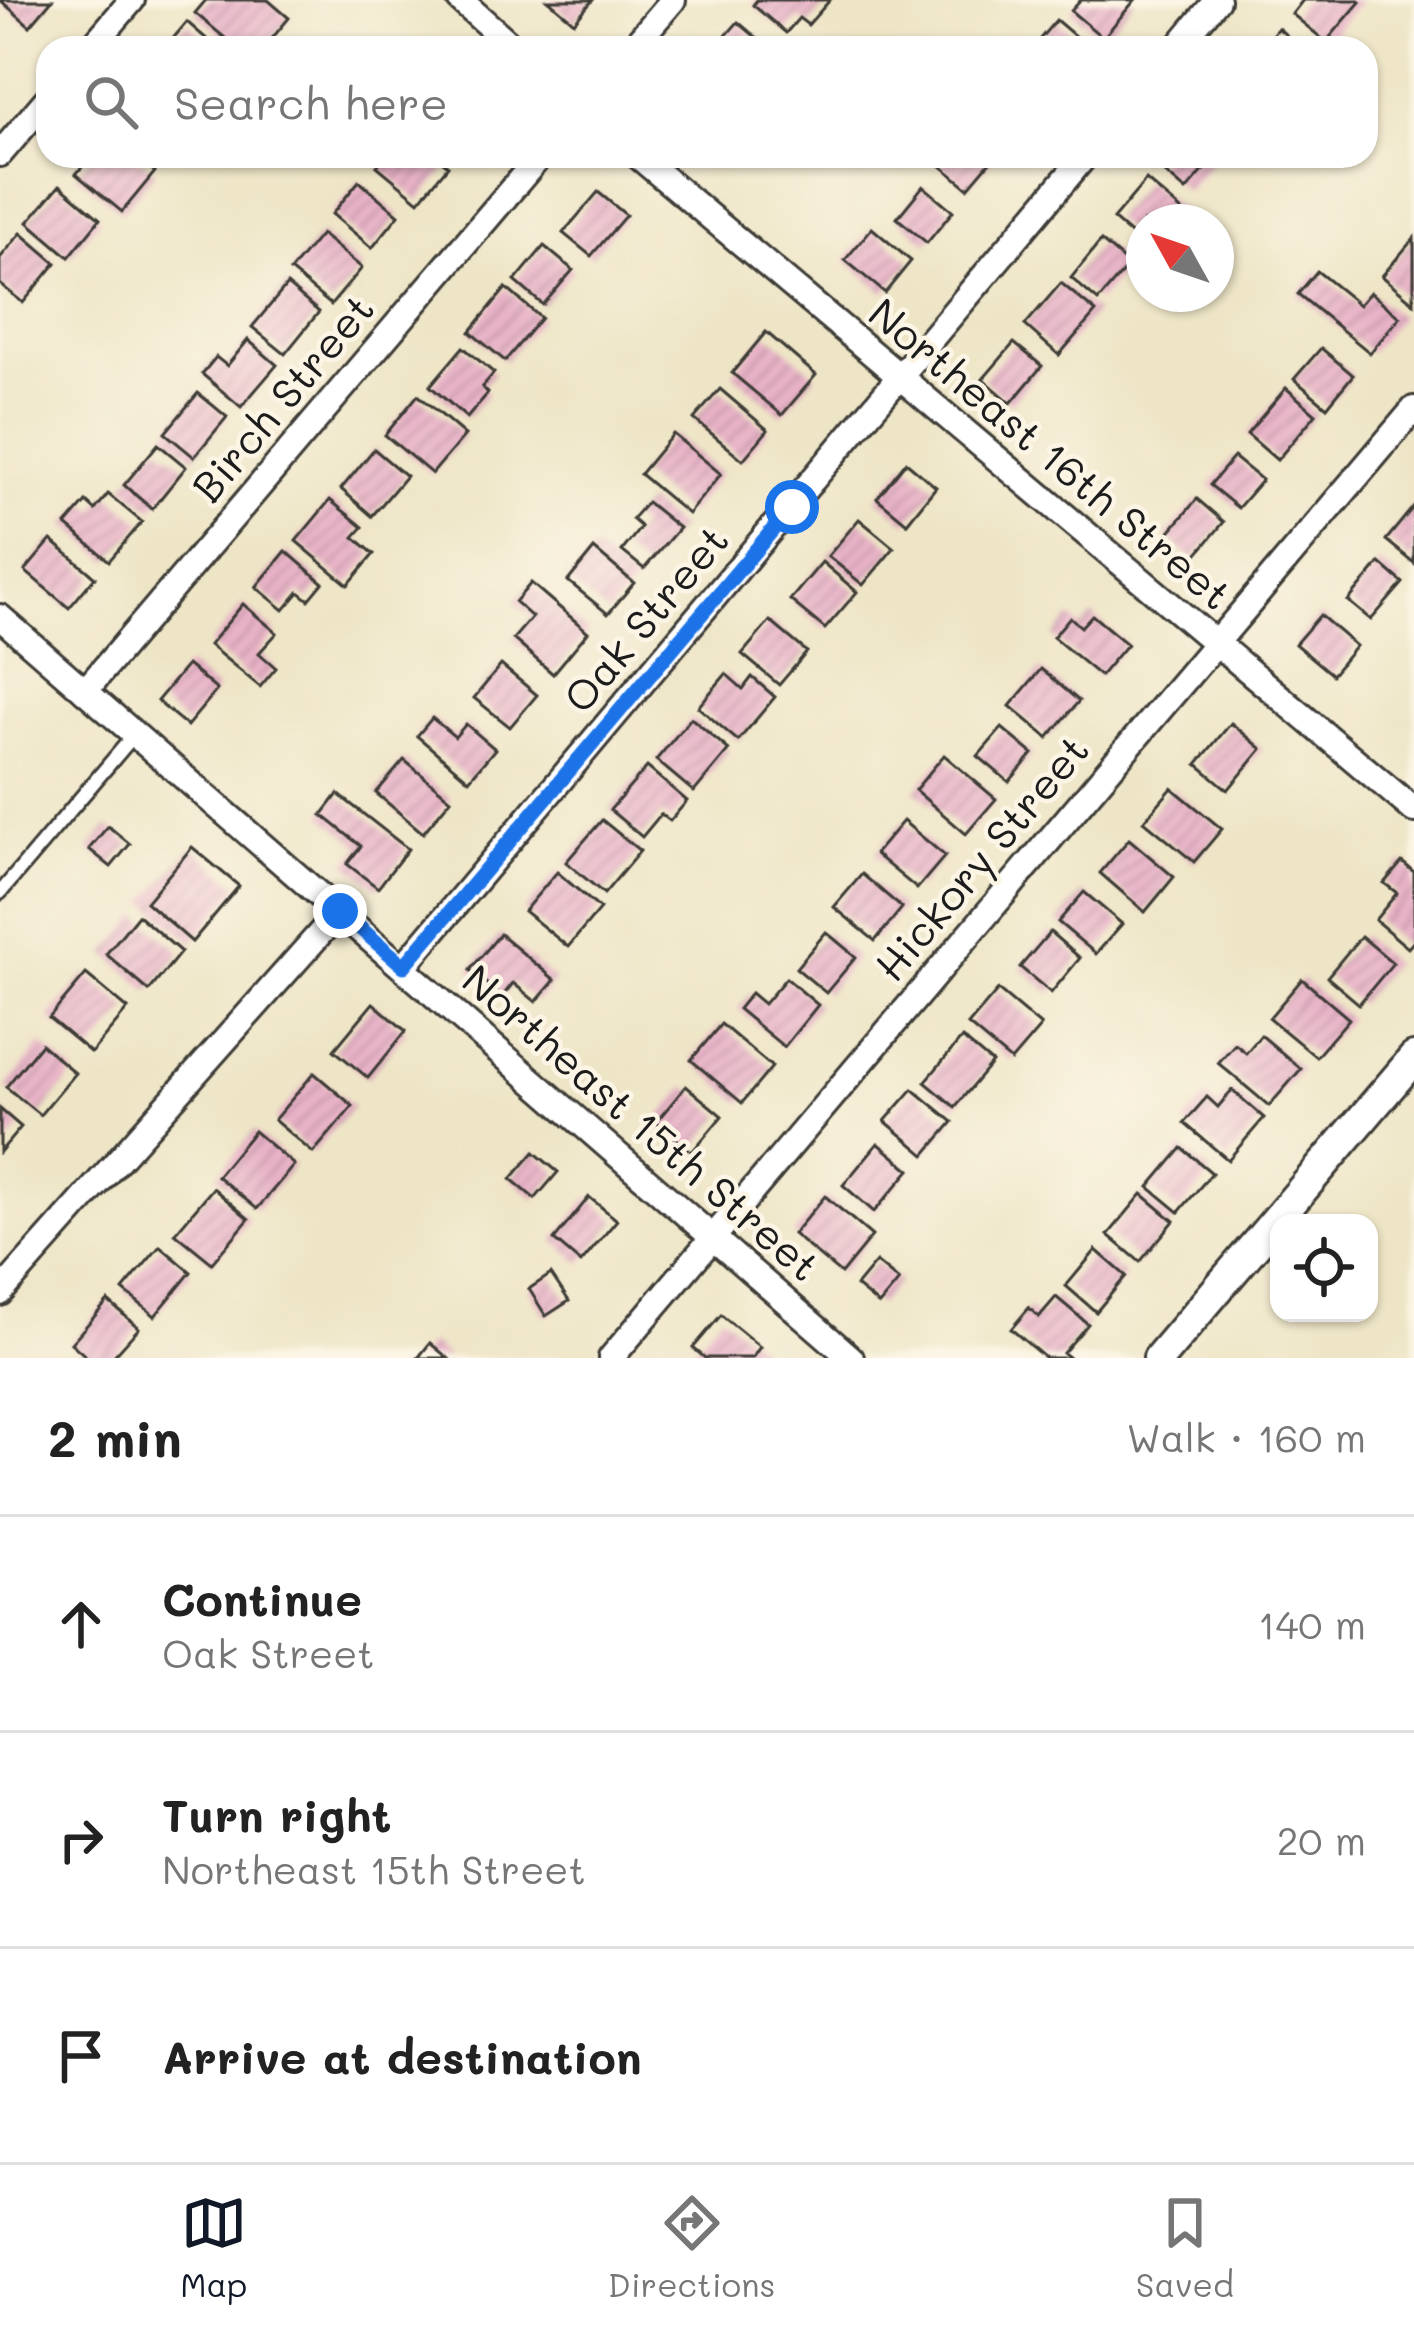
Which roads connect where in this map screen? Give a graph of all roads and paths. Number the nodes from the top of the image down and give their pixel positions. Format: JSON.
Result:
{"nodes":[{"id":1,"x":132,"y":0,"type":"edge"},
{"id":2,"x":460,"y":0,"type":"edge"},
{"id":3,"x":673,"y":0,"type":"edge"},
{"id":4,"x":1217,"y":0,"type":"edge"},
{"id":5,"x":101,"y":36,"type":"edge"},
{"id":6,"x":500,"y":36,"type":"edge"},
{"id":7,"x":642,"y":36,"type":"edge"},
{"id":8,"x":1187,"y":36,"type":"edge"},
{"id":9,"x":36,"y":112,"type":"edge"},
{"id":10,"x":0,"y":154,"type":"edge"},
{"id":11,"x":530,"y":168,"type":"edge"},
{"id":12,"x":652,"y":168,"type":"edge"},
{"id":13,"x":1075,"y":168,"type":"edge"},
{"id":14,"x":898,"y":377,"type":"junction"},
{"id":15,"x":1414,"y":409,"type":"edge"},
{"id":16,"x":0,"y":616,"type":"edge"},
{"id":17,"x":1214,"y":644,"type":"junction"},
{"id":18,"x":86,"y":691,"type":"junction"},
{"id":19,"x":135,"y":734,"type":"junction"},
{"id":20,"x":1414,"y":809,"type":"edge"},
{"id":21,"x":0,"y":893,"type":"edge"},
{"id":22,"x":340,"y":911,"type":"junction"},
{"id":23,"x":404,"y":966,"type":"junction"},
{"id":24,"x":1414,"y":1058,"type":"edge"},
{"id":25,"x":711,"y":1239,"type":"junction"},
{"id":26,"x":0,"y":1293,"type":"edge"},
{"id":27,"x":611,"y":1358,"type":"edge"},
{"id":28,"x":850,"y":1358,"type":"edge"},
{"id":29,"x":1159,"y":1358,"type":"edge"}],
"edges":[{"from":1,"to":5,"type":"street"},
{"from":2,"to":6,"type":"street"},
{"from":3,"to":7,"type":"street"},
{"from":4,"to":8,"type":"street"},
{"from":9,"to":10,"type":"street"},
{"from":11,"to":18,"type":"street","name":"Birch Street"},
{"from":12,"to":14,"type":"street","name":"Northeast 16th Street"},
{"from":13,"to":14,"type":"street","name":"Oak Street"},
{"from":14,"to":17,"type":"street","name":"Northeast 16th Street"},
{"from":14,"to":23,"type":"street","name":"Oak Street"},
{"from":15,"to":17,"type":"street","name":"Hickory Street"},
{"from":16,"to":18,"type":"street","name":"Northeast 15th Street"},
{"from":17,"to":20,"type":"street","name":"Northeast 16th Street"},
{"from":17,"to":25,"type":"street","name":"Hickory Street"},
{"from":18,"to":19,"type":"street","name":"Northeast 15th Street"},
{"from":19,"to":21,"type":"lane"},
{"from":19,"to":22,"type":"street","name":"Northeast 15th Street"},
{"from":22,"to":23,"type":"street","name":"Northeast 15th Street"},
{"from":22,"to":26,"type":"street"},
{"from":23,"to":25,"type":"street","name":"Northeast 15th Street"},
{"from":24,"to":29,"type":"street"},
{"from":25,"to":27,"type":"street","name":"Hickory Street"},
{"from":25,"to":28,"type":"street","name":"Northeast 15th Street"}]}
